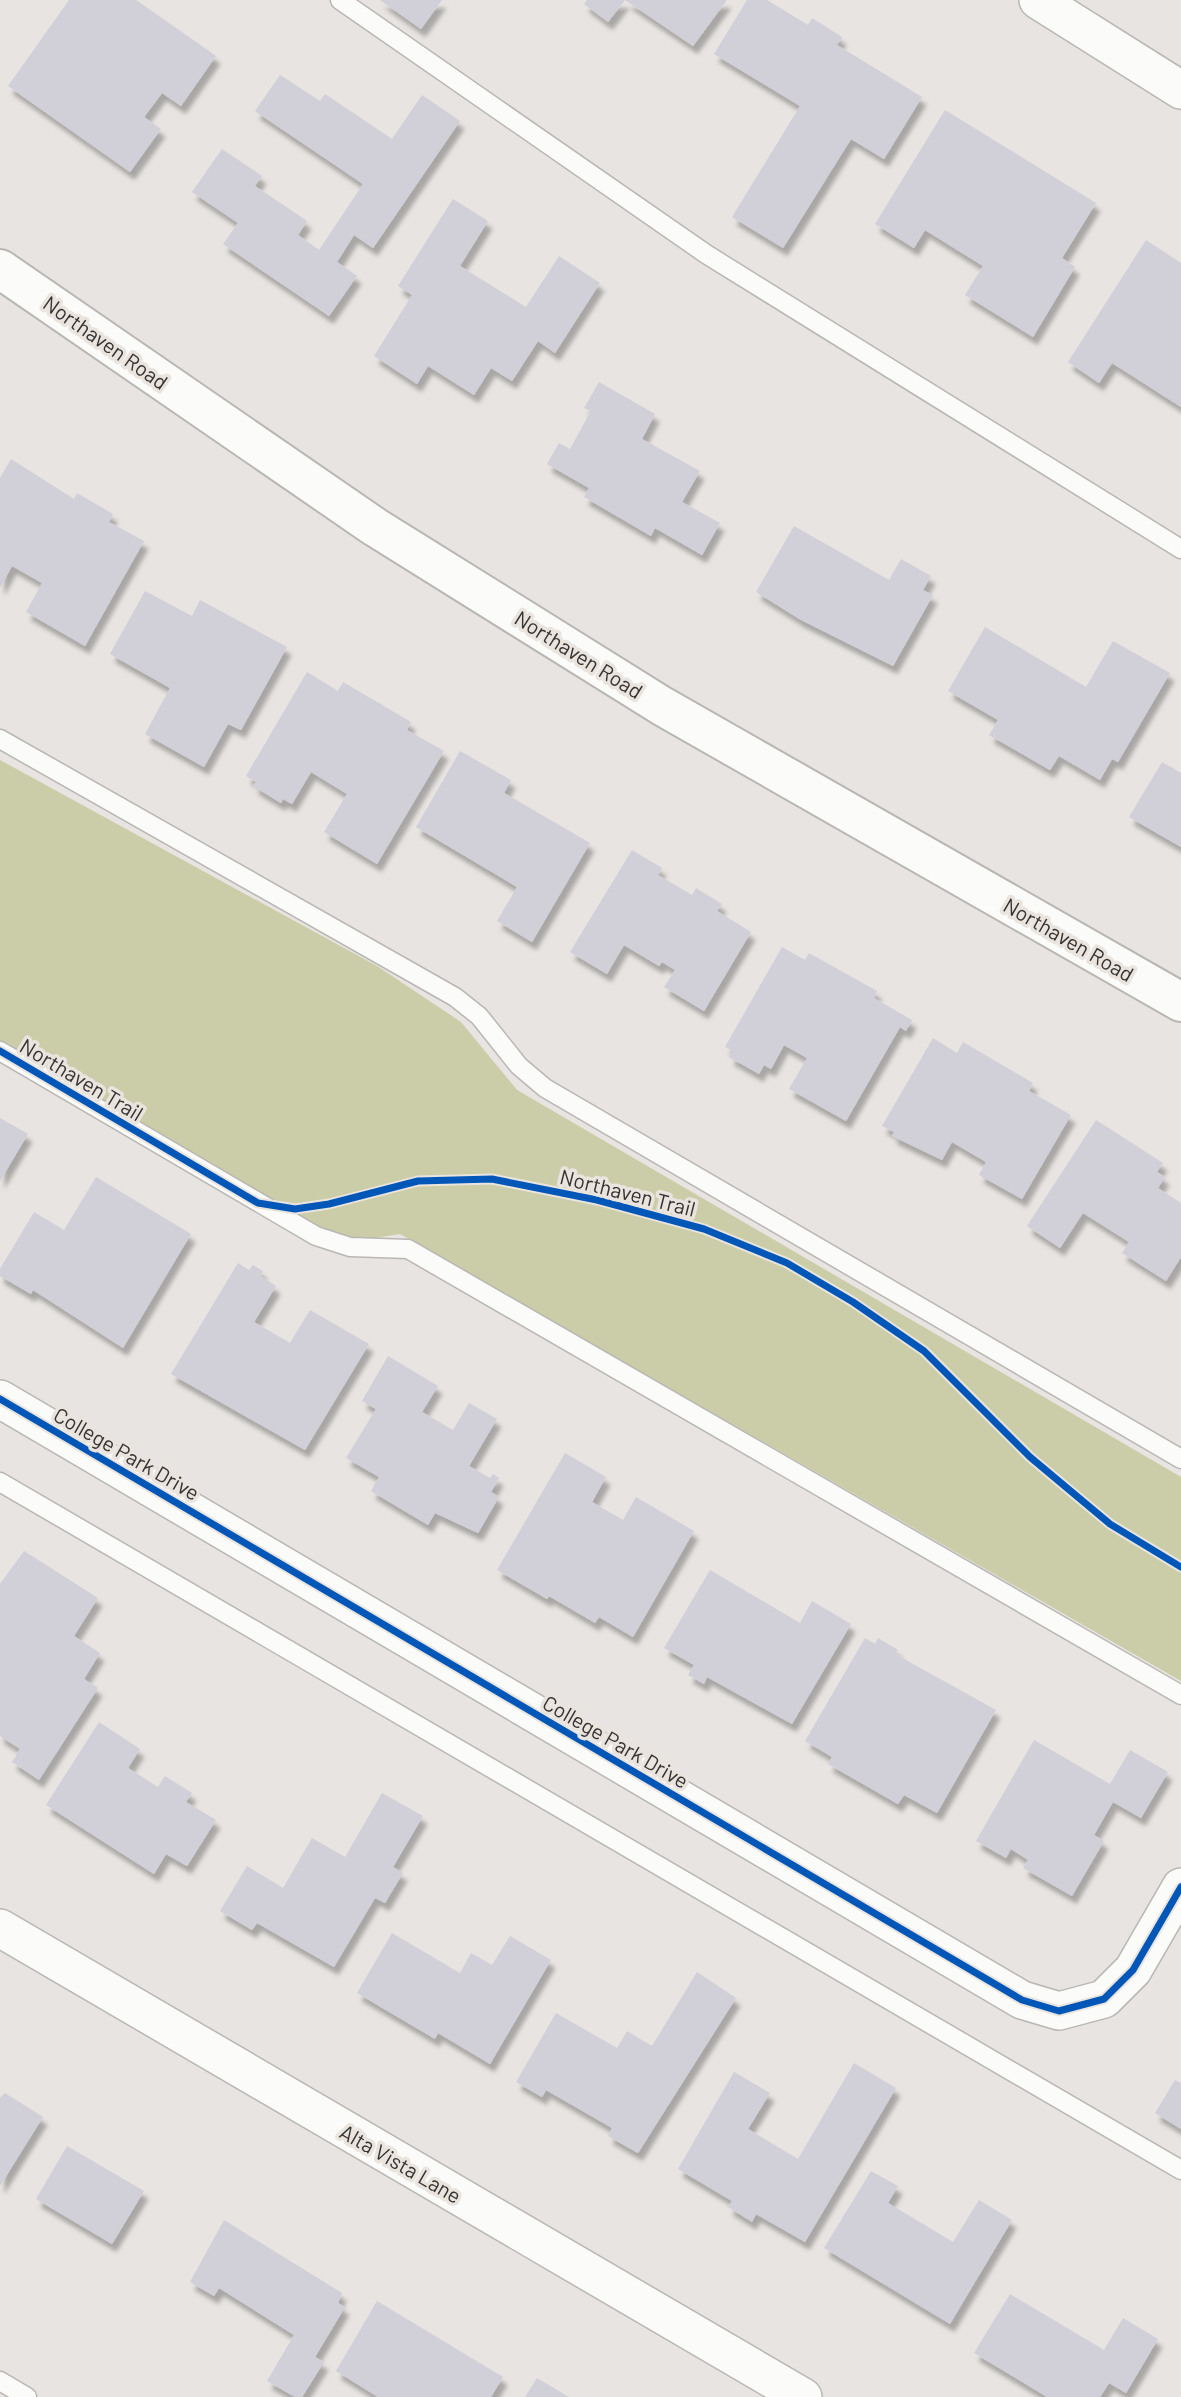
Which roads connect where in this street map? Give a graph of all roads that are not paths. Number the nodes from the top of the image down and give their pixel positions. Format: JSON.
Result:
{"nodes":[{"id":1,"x":340,"y":0,"type":"edge"},
{"id":2,"x":1038,"y":0,"type":"edge"},
{"id":3,"x":1181,"y":90,"type":"edge"},
{"id":4,"x":0,"y":269,"type":"edge"},
{"id":5,"x":1181,"y":549,"type":"edge"},
{"id":6,"x":0,"y":739,"type":"edge"},
{"id":7,"x":1181,"y":1002,"type":"edge"},
{"id":8,"x":0,"y":1051,"type":"edge"},
{"id":9,"x":0,"y":1399,"type":"edge"},
{"id":10,"x":1181,"y":1459,"type":"edge"},
{"id":11,"x":0,"y":1482,"type":"edge"},
{"id":12,"x":1181,"y":1695,"type":"edge"},
{"id":13,"x":1181,"y":1886,"type":"edge"},
{"id":14,"x":0,"y":1928,"type":"edge"},
{"id":15,"x":1181,"y":2170,"type":"edge"},
{"id":16,"x":0,"y":2381,"type":"edge"},
{"id":17,"x":27,"y":2397,"type":"edge"},
{"id":18,"x":803,"y":2397,"type":"edge"}],
"edges":[{"from":1,"to":5,"type":"lane"},
{"from":2,"to":3,"type":"street"},
{"from":4,"to":7,"type":"street","name":"Northaven Road"},
{"from":6,"to":10,"type":"lane"},
{"from":8,"to":12,"type":"lane","name":"Northaven Trail"},
{"from":9,"to":13,"type":"street","name":"College Park Drive"},
{"from":11,"to":15,"type":"lane"},
{"from":14,"to":18,"type":"street","name":"Alta Vista Lane"},
{"from":16,"to":17,"type":"lane"}]}
